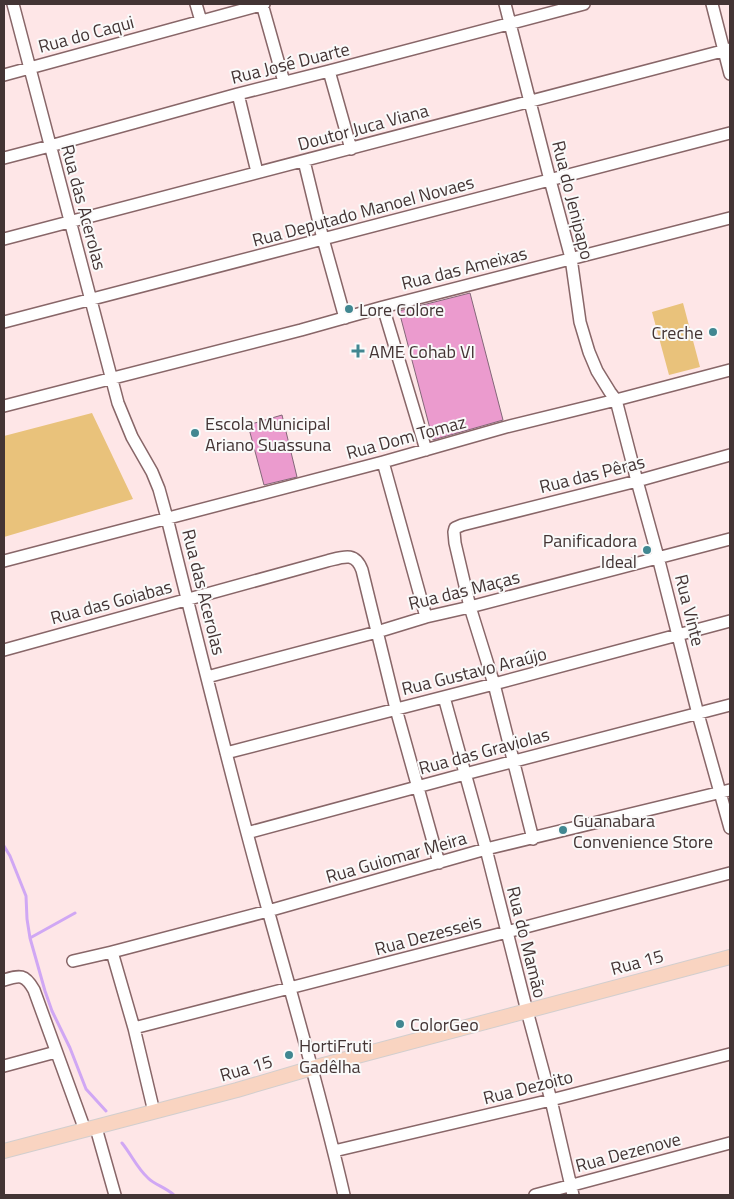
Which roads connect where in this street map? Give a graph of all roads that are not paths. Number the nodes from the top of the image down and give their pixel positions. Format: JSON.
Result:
{"nodes":[{"id":1,"x":12,"y":4,"type":"edge"},
{"id":2,"x":196,"y":4,"type":"edge"},
{"id":3,"x":263,"y":4,"type":"edge"},
{"id":4,"x":505,"y":4,"type":"edge"},
{"id":5,"x":584,"y":4,"type":"edge"},
{"id":6,"x":712,"y":4,"type":"edge"},
{"id":7,"x":201,"y":21,"type":"junction"},
{"id":8,"x":510,"y":24,"type":"junction"},
{"id":9,"x":727,"y":50,"type":"edge"},
{"id":10,"x":29,"y":68,"type":"junction"},
{"id":11,"x":329,"y":71,"type":"junction"},
{"id":12,"x":730,"y":74,"type":"edge"},
{"id":13,"x":4,"y":75,"type":"edge"},
{"id":14,"x":284,"y":82,"type":"junction"},
{"id":15,"x":238,"y":94,"type":"junction"},
{"id":16,"x":530,"y":101,"type":"junction"},
{"id":17,"x":730,"y":133,"type":"edge"},
{"id":18,"x":50,"y":146,"type":"junction"},
{"id":19,"x":351,"y":149,"type":"junction"},
{"id":20,"x":4,"y":158,"type":"edge"},
{"id":21,"x":304,"y":162,"type":"junction"},
{"id":22,"x":257,"y":172,"type":"junction"},
{"id":23,"x":550,"y":180,"type":"junction"},
{"id":24,"x":730,"y":219,"type":"edge"},
{"id":25,"x":69,"y":222,"type":"junction"},
{"id":26,"x":4,"y":239,"type":"edge"},
{"id":27,"x":323,"y":239,"type":"junction"},
{"id":28,"x":571,"y":258,"type":"junction"},
{"id":29,"x":90,"y":300,"type":"junction"},
{"id":30,"x":383,"y":307,"type":"junction"},
{"id":31,"x":345,"y":318,"type":"junction"},
{"id":32,"x":4,"y":322,"type":"edge"},
{"id":33,"x":730,"y":370,"type":"edge"},
{"id":34,"x":111,"y":378,"type":"junction"},
{"id":35,"x":616,"y":400,"type":"junction"},
{"id":36,"x":4,"y":406,"type":"edge"},
{"id":37,"x":426,"y":450,"type":"junction"},
{"id":38,"x":730,"y":455,"type":"edge"},
{"id":39,"x":383,"y":462,"type":"junction"},
{"id":40,"x":637,"y":481,"type":"junction"},
{"id":41,"x":167,"y":518,"type":"junction"},
{"id":42,"x":730,"y":538,"type":"edge"},
{"id":43,"x":658,"y":557,"type":"junction"},
{"id":44,"x":4,"y":561,"type":"edge"},
{"id":45,"x":187,"y":600,"type":"junction"},
{"id":46,"x":470,"y":607,"type":"junction"},
{"id":47,"x":426,"y":617,"type":"junction"},
{"id":48,"x":730,"y":621,"type":"edge"},
{"id":49,"x":378,"y":632,"type":"junction"},
{"id":50,"x":678,"y":636,"type":"junction"},
{"id":51,"x":4,"y":650,"type":"edge"},
{"id":52,"x":207,"y":677,"type":"junction"},
{"id":53,"x":494,"y":684,"type":"junction"},
{"id":54,"x":444,"y":697,"type":"junction"},
{"id":55,"x":730,"y":705,"type":"edge"},
{"id":56,"x":396,"y":709,"type":"junction"},
{"id":57,"x":698,"y":714,"type":"junction"},
{"id":58,"x":226,"y":753,"type":"junction"},
{"id":59,"x":514,"y":762,"type":"junction"},
{"id":60,"x":465,"y":774,"type":"junction"},
{"id":61,"x":418,"y":787,"type":"junction"},
{"id":62,"x":725,"y":791,"type":"edge"},
{"id":63,"x":730,"y":828,"type":"edge"},
{"id":64,"x":247,"y":833,"type":"junction"},
{"id":65,"x":533,"y":839,"type":"junction"},
{"id":66,"x":486,"y":849,"type":"junction"},
{"id":67,"x":440,"y":864,"type":"junction"},
{"id":68,"x":730,"y":873,"type":"edge"},
{"id":69,"x":268,"y":911,"type":"junction"},
{"id":70,"x":508,"y":932,"type":"junction"},
{"id":71,"x":112,"y":952,"type":"junction"},
{"id":72,"x":730,"y":957,"type":"edge"},
{"id":73,"x":73,"y":961,"type":"dead end"},
{"id":74,"x":4,"y":980,"type":"edge"},
{"id":75,"x":290,"y":989,"type":"junction"},
{"id":76,"x":527,"y":1011,"type":"junction"},
{"id":77,"x":134,"y":1028,"type":"junction"},
{"id":78,"x":56,"y":1052,"type":"junction"},
{"id":79,"x":730,"y":1054,"type":"edge"},
{"id":80,"x":4,"y":1066,"type":"edge"},
{"id":81,"x":312,"y":1068,"type":"junction"},
{"id":82,"x":551,"y":1100,"type":"junction"},
{"id":83,"x":154,"y":1112,"type":"junction"},
{"id":84,"x":91,"y":1129,"type":"junction"},
{"id":85,"x":730,"y":1143,"type":"edge"},
{"id":86,"x":334,"y":1151,"type":"junction"},
{"id":87,"x":4,"y":1152,"type":"edge"},
{"id":88,"x":572,"y":1190,"type":"edge"},
{"id":89,"x":115,"y":1195,"type":"edge"},
{"id":90,"x":344,"y":1195,"type":"edge"},
{"id":91,"x":535,"y":1195,"type":"edge"}],
"edges":[{"from":1,"to":10,"type":"street","name":"Rua das Acerolas"},
{"from":2,"to":7,"type":"street"},
{"from":3,"to":7,"type":"street","name":"Rua do Caqui"},
{"from":3,"to":14,"type":"street"},
{"from":4,"to":8,"type":"street","name":"Rua do Jenipapo"},
{"from":5,"to":8,"type":"street","name":"Rua José Duarte"},
{"from":6,"to":9,"type":"street"},
{"from":7,"to":10,"type":"street","name":"Rua do Caqui"},
{"from":8,"to":11,"type":"street","name":"Rua José Duarte"},
{"from":8,"to":16,"type":"street","name":"Rua do Jenipapo"},
{"from":9,"to":12,"type":"street"},
{"from":9,"to":16,"type":"street","name":"Doutor Juca Viana"},
{"from":10,"to":13,"type":"street","name":"Rua do Caqui"},
{"from":10,"to":18,"type":"street","name":"Rua das Acerolas"},
{"from":11,"to":14,"type":"street","name":"Rua José Duarte"},
{"from":11,"to":19,"type":"street"},
{"from":14,"to":15,"type":"street","name":"Rua José Duarte"},
{"from":15,"to":18,"type":"street","name":"Rua José Duarte"},
{"from":15,"to":22,"type":"street"},
{"from":16,"to":19,"type":"street","name":"Doutor Juca Viana"},
{"from":16,"to":23,"type":"street","name":"Rua do Jenipapo"},
{"from":17,"to":23,"type":"street","name":"Rua Deputado Manoel Novaes"},
{"from":18,"to":20,"type":"street","name":"Rua José Duarte"},
{"from":18,"to":25,"type":"street","name":"Rua das Acerolas"},
{"from":19,"to":21,"type":"street","name":"Doutor Juca Viana"},
{"from":21,"to":22,"type":"street","name":"Doutor Juca Viana"},
{"from":21,"to":27,"type":"street"},
{"from":22,"to":25,"type":"street","name":"Doutor Juca Viana"},
{"from":23,"to":27,"type":"street","name":"Rua Deputado Manoel Novaes"},
{"from":23,"to":28,"type":"street","name":"Rua do Jenipapo"},
{"from":24,"to":28,"type":"street","name":"Rua das Ameixas"},
{"from":25,"to":26,"type":"street","name":"Doutor Juca Viana"},
{"from":25,"to":29,"type":"street","name":"Rua das Acerolas"},
{"from":27,"to":29,"type":"street","name":"Rua Deputado Manoel Novaes"},
{"from":27,"to":31,"type":"street"},
{"from":28,"to":30,"type":"street","name":"Rua das Ameixas"},
{"from":28,"to":35,"type":"street","name":"Rua do Jenipapo"},
{"from":29,"to":32,"type":"street","name":"Rua Deputado Manoel Novaes"},
{"from":29,"to":34,"type":"street","name":"Rua das Acerolas"},
{"from":30,"to":31,"type":"street","name":"Rua das Ameixas"},
{"from":30,"to":37,"type":"street"},
{"from":31,"to":34,"type":"street","name":"Rua das Ameixas"},
{"from":33,"to":35,"type":"street","name":"Rua Dom Tomaz"},
{"from":34,"to":36,"type":"street","name":"Rua das Ameixas"},
{"from":34,"to":41,"type":"street","name":"Rua das Acerolas"},
{"from":35,"to":37,"type":"street","name":"Rua Dom Tomaz"},
{"from":35,"to":40,"type":"street","name":"Rua Vinte"},
{"from":37,"to":39,"type":"street","name":"Rua Dom Tomaz"},
{"from":38,"to":40,"type":"street","name":"Rua das Pêras"},
{"from":39,"to":41,"type":"street","name":"Rua Dom Tomaz"},
{"from":39,"to":47,"type":"street"},
{"from":40,"to":43,"type":"street","name":"Rua Vinte"},
{"from":40,"to":46,"type":"street","name":"Rua das Pêras"},
{"from":41,"to":44,"type":"street","name":"Rua Dom Tomaz"},
{"from":41,"to":45,"type":"street","name":"Rua das Acerolas"},
{"from":42,"to":43,"type":"street","name":"Rua das Maças"},
{"from":43,"to":46,"type":"street","name":"Rua das Maças"},
{"from":43,"to":50,"type":"street","name":"Rua Vinte"},
{"from":45,"to":49,"type":"street","name":"Rua das Goiabas"},
{"from":45,"to":51,"type":"street","name":"Rua das Goiabas"},
{"from":45,"to":52,"type":"street","name":"Rua das Acerolas"},
{"from":46,"to":47,"type":"street","name":"Rua das Maças"},
{"from":46,"to":53,"type":"street"},
{"from":47,"to":49,"type":"street","name":"Rua das Maças"},
{"from":48,"to":50,"type":"street","name":"Rua Gustavo Araújo"},
{"from":49,"to":52,"type":"street","name":"Rua das Maças"},
{"from":49,"to":56,"type":"street","name":"Rua das Goiabas"},
{"from":50,"to":53,"type":"street","name":"Rua Gustavo Araújo"},
{"from":50,"to":57,"type":"street","name":"Rua Vinte"},
{"from":52,"to":58,"type":"street","name":"Rua das Acerolas"},
{"from":53,"to":54,"type":"street","name":"Rua Gustavo Araújo"},
{"from":53,"to":59,"type":"street"},
{"from":54,"to":56,"type":"street","name":"Rua Gustavo Araújo"},
{"from":54,"to":60,"type":"street","name":"Rua do Mamão"},
{"from":55,"to":57,"type":"street","name":"Rua das Graviolas"},
{"from":56,"to":58,"type":"street","name":"Rua Gustavo Araújo"},
{"from":56,"to":61,"type":"street","name":"Rua das Goiabas"},
{"from":57,"to":59,"type":"street","name":"Rua das Graviolas"},
{"from":57,"to":62,"type":"street","name":"Rua Vinte"},
{"from":58,"to":64,"type":"street","name":"Rua das Acerolas"},
{"from":59,"to":60,"type":"street","name":"Rua das Graviolas"},
{"from":59,"to":65,"type":"street"},
{"from":60,"to":61,"type":"street","name":"Rua das Graviolas"},
{"from":60,"to":66,"type":"street","name":"Rua do Mamão"},
{"from":61,"to":64,"type":"street","name":"Rua das Graviolas"},
{"from":61,"to":67,"type":"street","name":"Rua das Goiabas"},
{"from":62,"to":63,"type":"street","name":"Rua Vinte"},
{"from":62,"to":65,"type":"street","name":"Rua Guiomar Meira"},
{"from":64,"to":69,"type":"street","name":"Rua das Acerolas"},
{"from":65,"to":66,"type":"street","name":"Rua Guiomar Meira"},
{"from":66,"to":67,"type":"street","name":"Rua Guiomar Meira"},
{"from":66,"to":70,"type":"street","name":"Rua do Mamão"},
{"from":67,"to":69,"type":"street","name":"Rua Guiomar Meira"},
{"from":68,"to":70,"type":"street","name":"Rua Dezesseis"},
{"from":69,"to":71,"type":"street","name":"Rua Guiomar Meira"},
{"from":69,"to":75,"type":"street","name":"Rua das Acerolas"},
{"from":70,"to":75,"type":"street","name":"Rua Dezesseis"},
{"from":70,"to":76,"type":"street","name":"Rua do Mamão"},
{"from":71,"to":73,"type":"street","name":"Rua Guiomar Meira"},
{"from":71,"to":77,"type":"street"},
{"from":72,"to":76,"type":"main road","name":"Rua 15"},
{"from":74,"to":78,"type":"street"},
{"from":75,"to":77,"type":"street","name":"Rua Dezesseis"},
{"from":75,"to":81,"type":"street","name":"Rua das Acerolas"},
{"from":76,"to":81,"type":"main road","name":"Rua 15"},
{"from":76,"to":82,"type":"street","name":"Rua do Mamão"},
{"from":77,"to":83,"type":"street"},
{"from":78,"to":80,"type":"street"},
{"from":78,"to":84,"type":"street"},
{"from":79,"to":82,"type":"street","name":"Rua Dezoito"},
{"from":81,"to":83,"type":"main road","name":"Rua 15"},
{"from":81,"to":86,"type":"street","name":"Rua das Acerolas"},
{"from":82,"to":86,"type":"street","name":"Rua Dezoito"},
{"from":82,"to":88,"type":"street","name":"Rua do Mamão"},
{"from":83,"to":84,"type":"main road","name":"Rua 15"},
{"from":84,"to":87,"type":"main road","name":"Rua 15"},
{"from":84,"to":89,"type":"street"},
{"from":85,"to":88,"type":"street","name":"Rua Dezenove"},
{"from":86,"to":90,"type":"street","name":"Rua das Acerolas"},
{"from":88,"to":91,"type":"street","name":"Rua Dezenove"}]}
